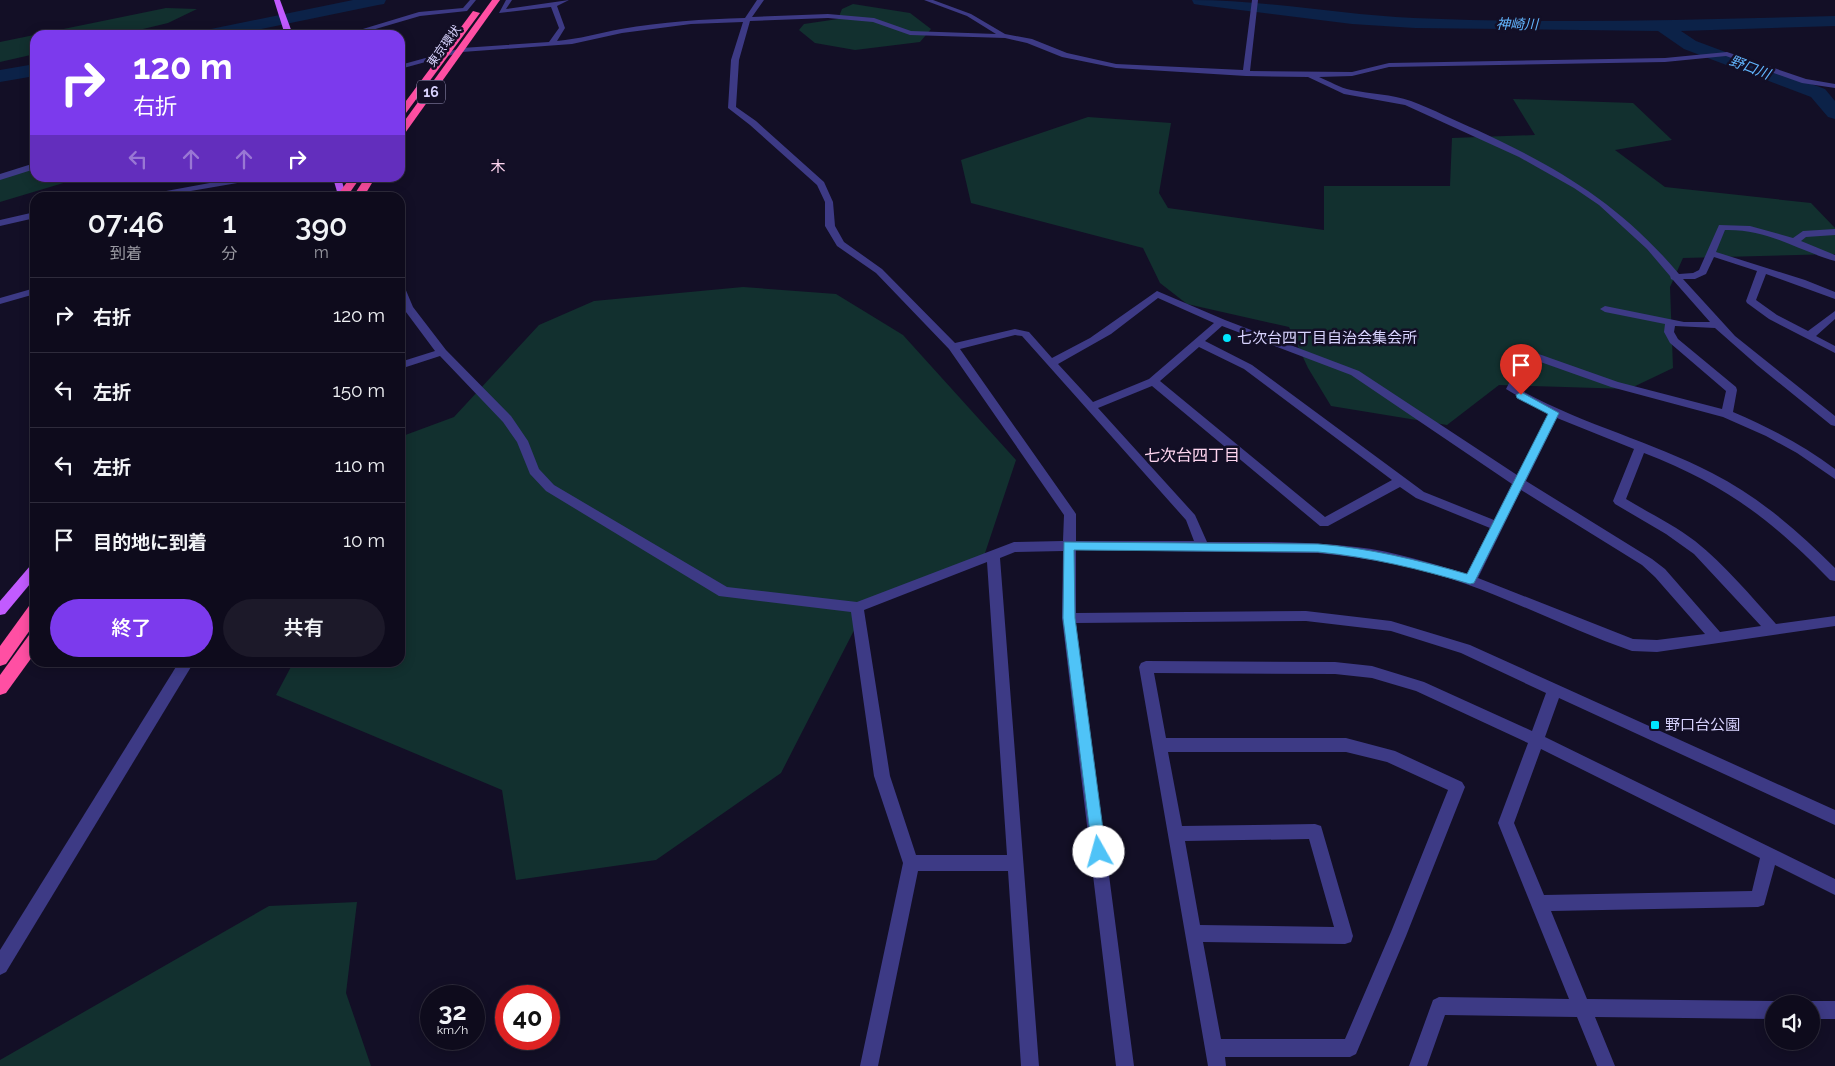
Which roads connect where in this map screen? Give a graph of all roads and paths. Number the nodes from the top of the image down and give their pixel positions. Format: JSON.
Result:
{"nodes":[{"id":1,"x":276,"y":0,"type":"edge"},
{"id":2,"x":473,"y":0,"type":"edge"},
{"id":3,"x":486,"y":0,"type":"edge"},
{"id":4,"x":496,"y":0,"type":"edge"},
{"id":5,"x":509,"y":0,"type":"edge"},
{"id":6,"x":566,"y":0,"type":"edge"},
{"id":7,"x":761,"y":0,"type":"edge"},
{"id":8,"x":927,"y":0,"type":"edge"},
{"id":9,"x":1255,"y":0,"type":"edge"},
{"id":10,"x":553,"y":5,"type":"junction"},
{"id":11,"x":748,"y":20,"type":"junction"},
{"id":12,"x":288,"y":30,"type":"edge"},
{"id":13,"x":364,"y":30,"type":"edge"},
{"id":14,"x":1005,"y":36,"type":"junction"},
{"id":15,"x":552,"y":43,"type":"junction"},
{"id":16,"x":462,"y":50,"type":"junction"},
{"id":17,"x":445,"y":54,"type":"junction"},
{"id":18,"x":405,"y":66,"type":"edge"},
{"id":19,"x":1246,"y":74,"type":"junction"},
{"id":20,"x":1308,"y":75,"type":"junction"},
{"id":21,"x":1835,"y":86,"type":"edge"},
{"id":22,"x":405,"y":108,"type":"edge"},
{"id":23,"x":405,"y":127,"type":"edge"},
{"id":24,"x":30,"y":168,"type":"edge"},
{"id":25,"x":0,"y":177,"type":"edge"},
{"id":26,"x":226,"y":182,"type":"edge"},
{"id":27,"x":352,"y":182,"type":"edge"},
{"id":28,"x":167,"y":192,"type":"edge"},
{"id":29,"x":344,"y":192,"type":"edge"},
{"id":30,"x":30,"y":217,"type":"edge"},
{"id":31,"x":0,"y":223,"type":"edge"},
{"id":32,"x":1835,"y":232,"type":"edge"},
{"id":33,"x":1794,"y":242,"type":"junction"},
{"id":34,"x":1711,"y":253,"type":"junction"},
{"id":35,"x":1835,"y":258,"type":"edge"},
{"id":36,"x":1763,"y":269,"type":"junction"},
{"id":37,"x":1674,"y":277,"type":"junction"},
{"id":38,"x":30,"y":292,"type":"edge"},
{"id":39,"x":1835,"y":296,"type":"edge"},
{"id":40,"x":405,"y":300,"type":"edge"},
{"id":41,"x":0,"y":301,"type":"edge"},
{"id":42,"x":1605,"y":309,"type":"dead end"},
{"id":43,"x":1835,"y":314,"type":"edge"},
{"id":44,"x":1221,"y":322,"type":"junction"},
{"id":45,"x":1670,"y":322,"type":"junction"},
{"id":46,"x":1719,"y":325,"type":"junction"},
{"id":47,"x":1809,"y":336,"type":"junction"},
{"id":48,"x":1198,"y":342,"type":"junction"},
{"id":49,"x":953,"y":347,"type":"junction"},
{"id":50,"x":1835,"y":350,"type":"edge"},
{"id":51,"x":442,"y":352,"type":"junction"},
{"id":52,"x":1052,"y":362,"type":"junction"},
{"id":53,"x":405,"y":364,"type":"edge"},
{"id":54,"x":1153,"y":381,"type":"junction"},
{"id":55,"x":1093,"y":406,"type":"junction"},
{"id":56,"x":1835,"y":409,"type":"edge"},
{"id":57,"x":1822,"y":412,"type":"junction"},
{"id":58,"x":1554,"y":413,"type":"junction"},
{"id":59,"x":1727,"y":414,"type":"junction"},
{"id":60,"x":1835,"y":422,"type":"edge"},
{"id":61,"x":1640,"y":447,"type":"junction"},
{"id":62,"x":1835,"y":475,"type":"edge"},
{"id":63,"x":1401,"y":481,"type":"junction"},
{"id":64,"x":1518,"y":482,"type":"junction"},
{"id":65,"x":1496,"y":526,"type":"junction"},
{"id":66,"x":1068,"y":545,"type":"junction"},
{"id":67,"x":1202,"y":545,"type":"junction"},
{"id":68,"x":993,"y":555,"type":"junction"},
{"id":69,"x":30,"y":575,"type":"edge"},
{"id":70,"x":1835,"y":576,"type":"edge"},
{"id":71,"x":1470,"y":580,"type":"junction"},
{"id":72,"x":857,"y":607,"type":"junction"},
{"id":73,"x":0,"y":610,"type":"edge"},
{"id":74,"x":30,"y":618,"type":"edge"},
{"id":75,"x":1069,"y":618,"type":"junction"},
{"id":76,"x":1835,"y":622,"type":"edge"},
{"id":77,"x":1773,"y":630,"type":"junction"},
{"id":78,"x":1716,"y":637,"type":"junction"},
{"id":79,"x":30,"y":647,"type":"edge"},
{"id":80,"x":0,"y":659,"type":"edge"},
{"id":81,"x":185,"y":667,"type":"edge"},
{"id":82,"x":0,"y":688,"type":"edge"},
{"id":83,"x":1555,"y":689,"type":"junction"},
{"id":84,"x":1535,"y":740,"type":"junction"},
{"id":85,"x":1159,"y":745,"type":"junction"},
{"id":86,"x":1835,"y":818,"type":"edge"},
{"id":87,"x":1175,"y":834,"type":"junction"},
{"id":88,"x":1769,"y":856,"type":"junction"},
{"id":89,"x":911,"y":863,"type":"junction"},
{"id":90,"x":1015,"y":864,"type":"junction"},
{"id":91,"x":1835,"y":888,"type":"edge"},
{"id":92,"x":1540,"y":903,"type":"junction"},
{"id":93,"x":1193,"y":933,"type":"junction"},
{"id":94,"x":0,"y":966,"type":"edge"},
{"id":95,"x":1582,"y":1008,"type":"junction"},
{"id":96,"x":1765,"y":1010,"type":"edge"},
{"id":97,"x":1820,"y":1010,"type":"edge"},
{"id":98,"x":1835,"y":1010,"type":"edge"},
{"id":99,"x":1214,"y":1048,"type":"junction"},
{"id":100,"x":869,"y":1066,"type":"edge"},
{"id":101,"x":1030,"y":1066,"type":"edge"},
{"id":102,"x":1125,"y":1066,"type":"edge"},
{"id":103,"x":1217,"y":1066,"type":"edge"},
{"id":104,"x":1418,"y":1066,"type":"edge"},
{"id":105,"x":1606,"y":1066,"type":"edge"}],
"edges":[{"from":1,"to":12,"type":"main road"},
{"from":2,"to":13,"type":"street"},
{"from":3,"to":17,"type":"highway","name":"東京環状","number":"16"},
{"from":4,"to":16,"type":"highway","name":"東京環状","number":"16"},
{"from":5,"to":10,"type":"street"},
{"from":6,"to":10,"type":"street"},
{"from":7,"to":11,"type":"street"},
{"from":8,"to":14,"type":"street"},
{"from":9,"to":19,"type":"street"},
{"from":10,"to":15,"type":"street"},
{"from":11,"to":14,"type":"street"},
{"from":11,"to":15,"type":"street"},
{"from":11,"to":49,"type":"street"},
{"from":14,"to":19,"type":"street"},
{"from":15,"to":16,"type":"street"},
{"from":16,"to":17,"type":"street"},
{"from":16,"to":23,"type":"highway","name":"東京環状","number":"16"},
{"from":17,"to":18,"type":"street"},
{"from":17,"to":22,"type":"highway","name":"東京環状","number":"16"},
{"from":19,"to":20,"type":"street"},
{"from":20,"to":21,"type":"street"},
{"from":20,"to":37,"type":"street"},
{"from":24,"to":25,"type":"street"},
{"from":26,"to":28,"type":"street"},
{"from":27,"to":29,"type":"highway"},
{"from":30,"to":31,"type":"street"},
{"from":32,"to":33,"type":"street"},
{"from":33,"to":34,"type":"street"},
{"from":33,"to":35,"type":"street"},
{"from":34,"to":36,"type":"street"},
{"from":34,"to":37,"type":"street"},
{"from":36,"to":39,"type":"street"},
{"from":36,"to":47,"type":"street"},
{"from":37,"to":46,"type":"street"},
{"from":38,"to":41,"type":"street"},
{"from":40,"to":51,"type":"street"},
{"from":42,"to":45,"type":"street"},
{"from":43,"to":47,"type":"street"},
{"from":44,"to":48,"type":"street"},
{"from":44,"to":52,"type":"street"},
{"from":44,"to":64,"type":"street"},
{"from":45,"to":46,"type":"street"},
{"from":45,"to":59,"type":"street"},
{"from":46,"to":57,"type":"street"},
{"from":47,"to":50,"type":"street"},
{"from":48,"to":54,"type":"street"},
{"from":48,"to":63,"type":"street"},
{"from":49,"to":52,"type":"street"},
{"from":49,"to":66,"type":"street"},
{"from":51,"to":53,"type":"street"},
{"from":51,"to":72,"type":"street"},
{"from":52,"to":55,"type":"street"},
{"from":54,"to":55,"type":"street"},
{"from":54,"to":63,"type":"street"},
{"from":55,"to":67,"type":"street"},
{"from":56,"to":57,"type":"street"},
{"from":57,"to":60,"type":"street"},
{"from":58,"to":59,"type":"street"},
{"from":58,"to":61,"type":"street"},
{"from":58,"to":64,"type":"street"},
{"from":59,"to":62,"type":"street"},
{"from":61,"to":70,"type":"street"},
{"from":61,"to":77,"type":"street"},
{"from":63,"to":65,"type":"street"},
{"from":64,"to":65,"type":"street"},
{"from":64,"to":78,"type":"street"},
{"from":65,"to":71,"type":"street"},
{"from":66,"to":67,"type":"street"},
{"from":66,"to":68,"type":"street"},
{"from":66,"to":75,"type":"street"},
{"from":67,"to":71,"type":"street"},
{"from":68,"to":72,"type":"street"},
{"from":68,"to":90,"type":"street"},
{"from":69,"to":73,"type":"main road"},
{"from":71,"to":78,"type":"street"},
{"from":72,"to":89,"type":"street"},
{"from":74,"to":80,"type":"highway"},
{"from":75,"to":83,"type":"street"},
{"from":75,"to":102,"type":"street"},
{"from":76,"to":77,"type":"street"},
{"from":77,"to":78,"type":"street"},
{"from":79,"to":82,"type":"highway"},
{"from":81,"to":94,"type":"street"},
{"from":83,"to":84,"type":"street"},
{"from":83,"to":86,"type":"street"},
{"from":84,"to":85,"type":"street"},
{"from":84,"to":88,"type":"street"},
{"from":84,"to":92,"type":"street"},
{"from":85,"to":87,"type":"street"},
{"from":85,"to":99,"type":"street"},
{"from":87,"to":93,"type":"street"},
{"from":87,"to":93,"type":"street"},
{"from":88,"to":91,"type":"street"},
{"from":88,"to":92,"type":"street"},
{"from":89,"to":90,"type":"street"},
{"from":89,"to":100,"type":"street"},
{"from":90,"to":101,"type":"street"},
{"from":92,"to":95,"type":"street"},
{"from":93,"to":99,"type":"street"},
{"from":95,"to":96,"type":"street"},
{"from":95,"to":104,"type":"street"},
{"from":95,"to":105,"type":"street"},
{"from":97,"to":98,"type":"street"},
{"from":99,"to":103,"type":"street"}]}
